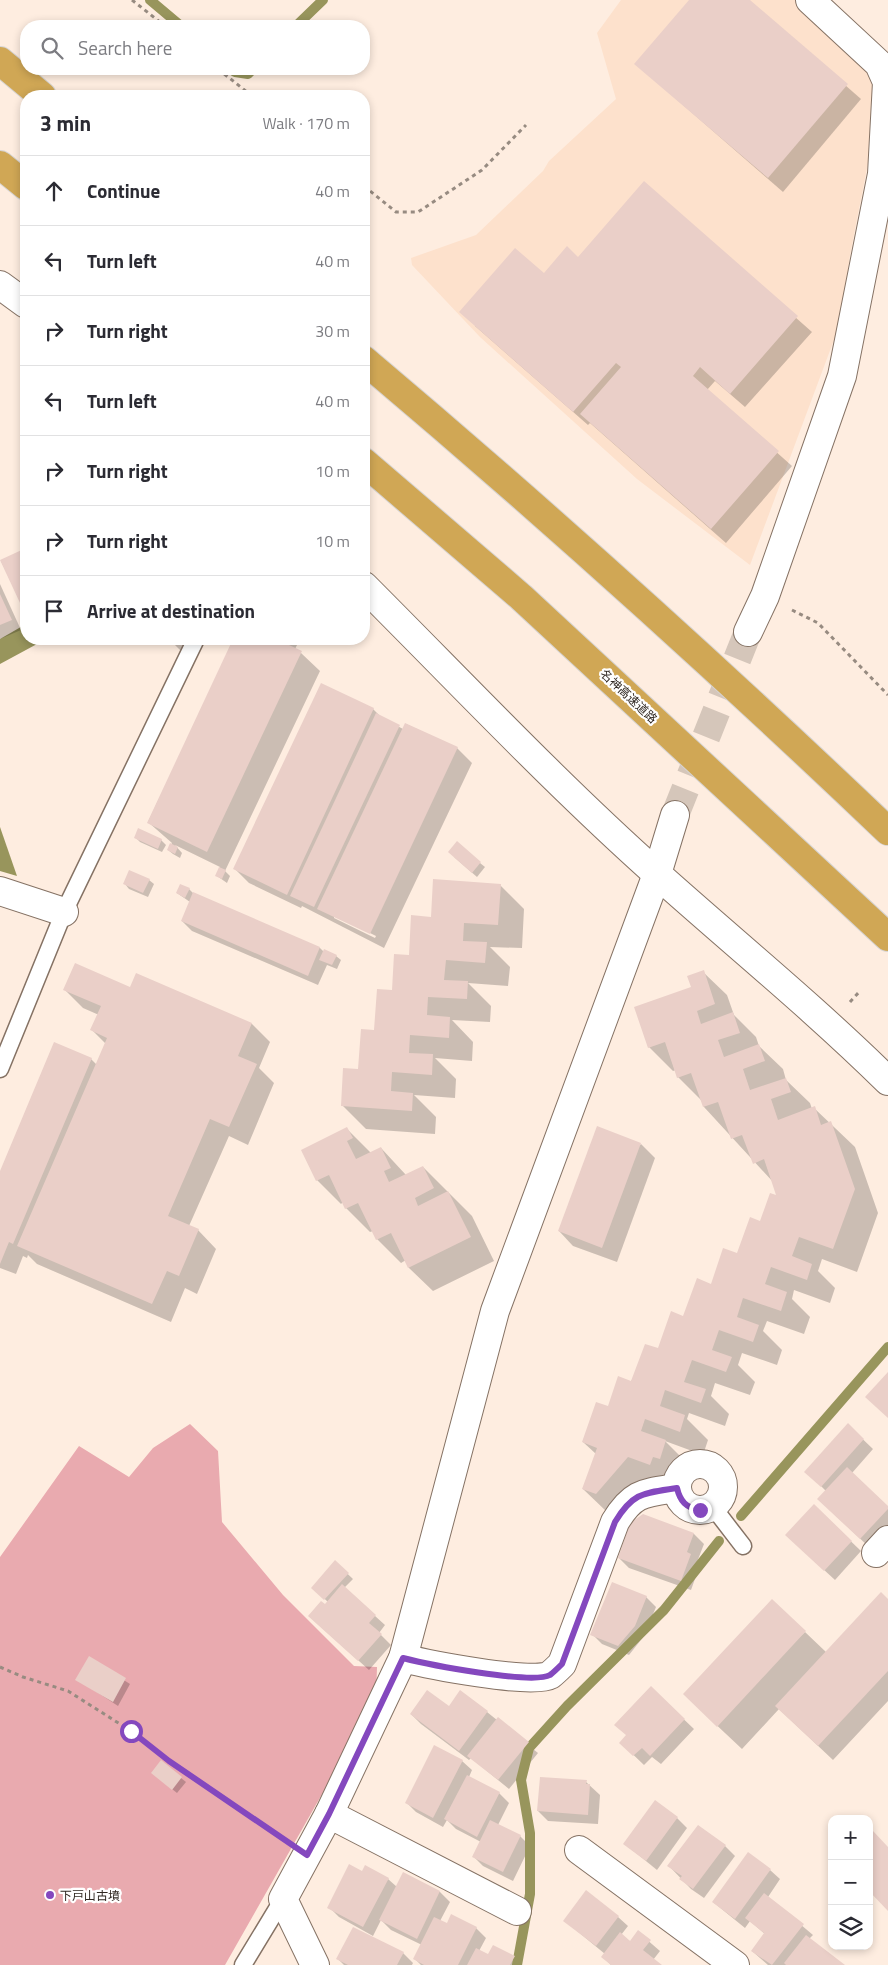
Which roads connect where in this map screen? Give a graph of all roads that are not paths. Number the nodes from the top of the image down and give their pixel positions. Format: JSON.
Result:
{"nodes":[{"id":1,"x":810,"y":0,"type":"edge"},
{"id":2,"x":0,"y":62,"type":"edge"},
{"id":3,"x":35,"y":90,"type":"edge"},
{"id":4,"x":0,"y":165,"type":"edge"},
{"id":5,"x":20,"y":181,"type":"edge"},
{"id":6,"x":0,"y":285,"type":"edge"},
{"id":7,"x":20,"y":300,"type":"edge"},
{"id":8,"x":370,"y":365,"type":"edge"},
{"id":9,"x":370,"y":467,"type":"edge"},
{"id":10,"x":370,"y":592,"type":"edge"},
{"id":11,"x":748,"y":632,"type":"tunnel mouth"},
{"id":12,"x":193,"y":645,"type":"edge"},
{"id":13,"x":675,"y":815,"type":"tunnel mouth"},
{"id":14,"x":888,"y":832,"type":"edge"},
{"id":15,"x":657,"y":874,"type":"junction"},
{"id":16,"x":0,"y":891,"type":"edge"},
{"id":17,"x":64,"y":912,"type":"junction"},
{"id":18,"x":888,"y":937,"type":"edge"},
{"id":19,"x":0,"y":1069,"type":"edge"},
{"id":20,"x":888,"y":1081,"type":"edge"},
{"id":21,"x":677,"y":1488,"type":"junction"},
{"id":22,"x":713,"y":1506,"type":"junction"},
{"id":23,"x":743,"y":1546,"type":"dead end"},
{"id":24,"x":403,"y":1658,"type":"junction"},
{"id":25,"x":329,"y":1814,"type":"junction"},
{"id":26,"x":579,"y":1850,"type":"dead end"},
{"id":27,"x":283,"y":1899,"type":"junction"},
{"id":28,"x":517,"y":1911,"type":"dead end"},
{"id":29,"x":243,"y":1965,"type":"edge"},
{"id":30,"x":315,"y":1965,"type":"edge"},
{"id":31,"x":735,"y":1965,"type":"edge"}],
"edges":[{"from":1,"to":11,"type":"street"},
{"from":2,"to":3,"type":"highway"},
{"from":4,"to":5,"type":"highway"},
{"from":6,"to":7,"type":"street"},
{"from":8,"to":14,"type":"highway"},
{"from":9,"to":18,"type":"highway","name":"名神高速道路"},
{"from":10,"to":15,"type":"street"},
{"from":12,"to":17,"type":"lane"},
{"from":13,"to":15,"type":"street"},
{"from":15,"to":20,"type":"street"},
{"from":15,"to":24,"type":"street"},
{"from":16,"to":17,"type":"street"},
{"from":17,"to":19,"type":"lane"},
{"from":21,"to":22,"type":"street"},
{"from":21,"to":22,"type":"street"},
{"from":21,"to":24,"type":"street"},
{"from":22,"to":23,"type":"lane"},
{"from":24,"to":25,"type":"street"},
{"from":25,"to":27,"type":"street"},
{"from":25,"to":28,"type":"street"},
{"from":26,"to":31,"type":"street"},
{"from":27,"to":29,"type":"lane"},
{"from":27,"to":30,"type":"street"}]}
